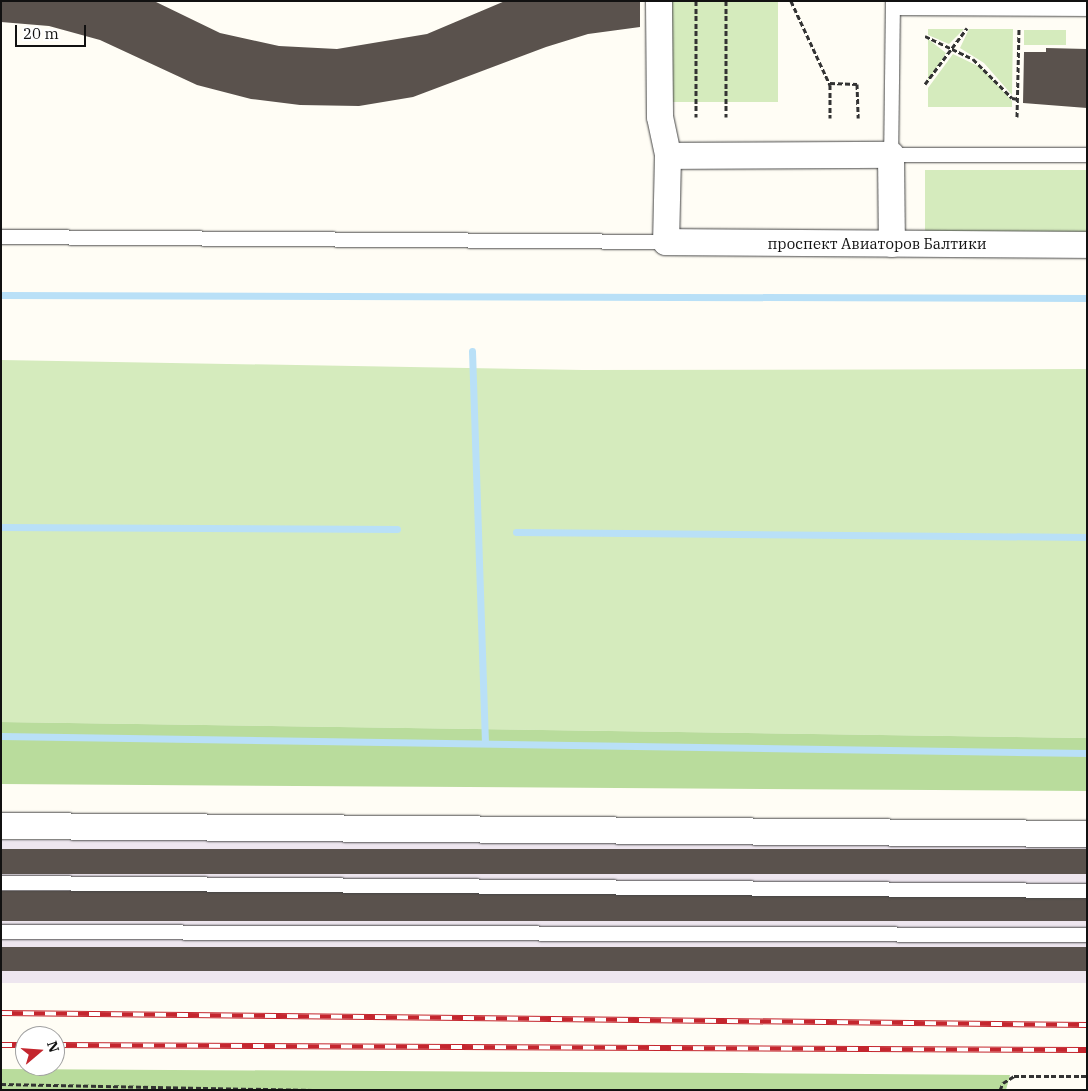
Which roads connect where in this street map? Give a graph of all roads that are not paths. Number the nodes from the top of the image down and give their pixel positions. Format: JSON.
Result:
{"nodes":[{"id":1,"x":659,"y":1,"type":"edge"},
{"id":2,"x":893,"y":5,"type":"edge"},
{"id":3,"x":1087,"y":9,"type":"edge"},
{"id":4,"x":891,"y":155,"type":"junction"},
{"id":5,"x":1087,"y":155,"type":"edge"},
{"id":6,"x":668,"y":156,"type":"junction"},
{"id":7,"x":1,"y":237,"type":"edge"},
{"id":8,"x":666,"y":242,"type":"junction"},
{"id":9,"x":892,"y":244,"type":"junction"},
{"id":10,"x":1087,"y":245,"type":"edge"},
{"id":11,"x":1,"y":826,"type":"edge"},
{"id":12,"x":1087,"y":834,"type":"edge"},
{"id":13,"x":1,"y":883,"type":"edge"},
{"id":14,"x":1087,"y":891,"type":"edge"},
{"id":15,"x":1,"y":932,"type":"edge"},
{"id":16,"x":1087,"y":936,"type":"edge"}],
"edges":[{"from":1,"to":6,"type":"street"},
{"from":2,"to":3,"type":"lane"},
{"from":2,"to":4,"type":"lane"},
{"from":4,"to":5,"type":"lane"},
{"from":4,"to":6,"type":"street"},
{"from":4,"to":9,"type":"street"},
{"from":6,"to":8,"type":"street"},
{"from":7,"to":8,"type":"lane"},
{"from":8,"to":9,"type":"street","name":"проспект Авиаторов Балтики"},
{"from":9,"to":10,"type":"street","name":"проспект Авиаторов Балтики"},
{"from":11,"to":12,"type":"street"},
{"from":13,"to":14,"type":"lane"},
{"from":15,"to":16,"type":"lane"}]}
